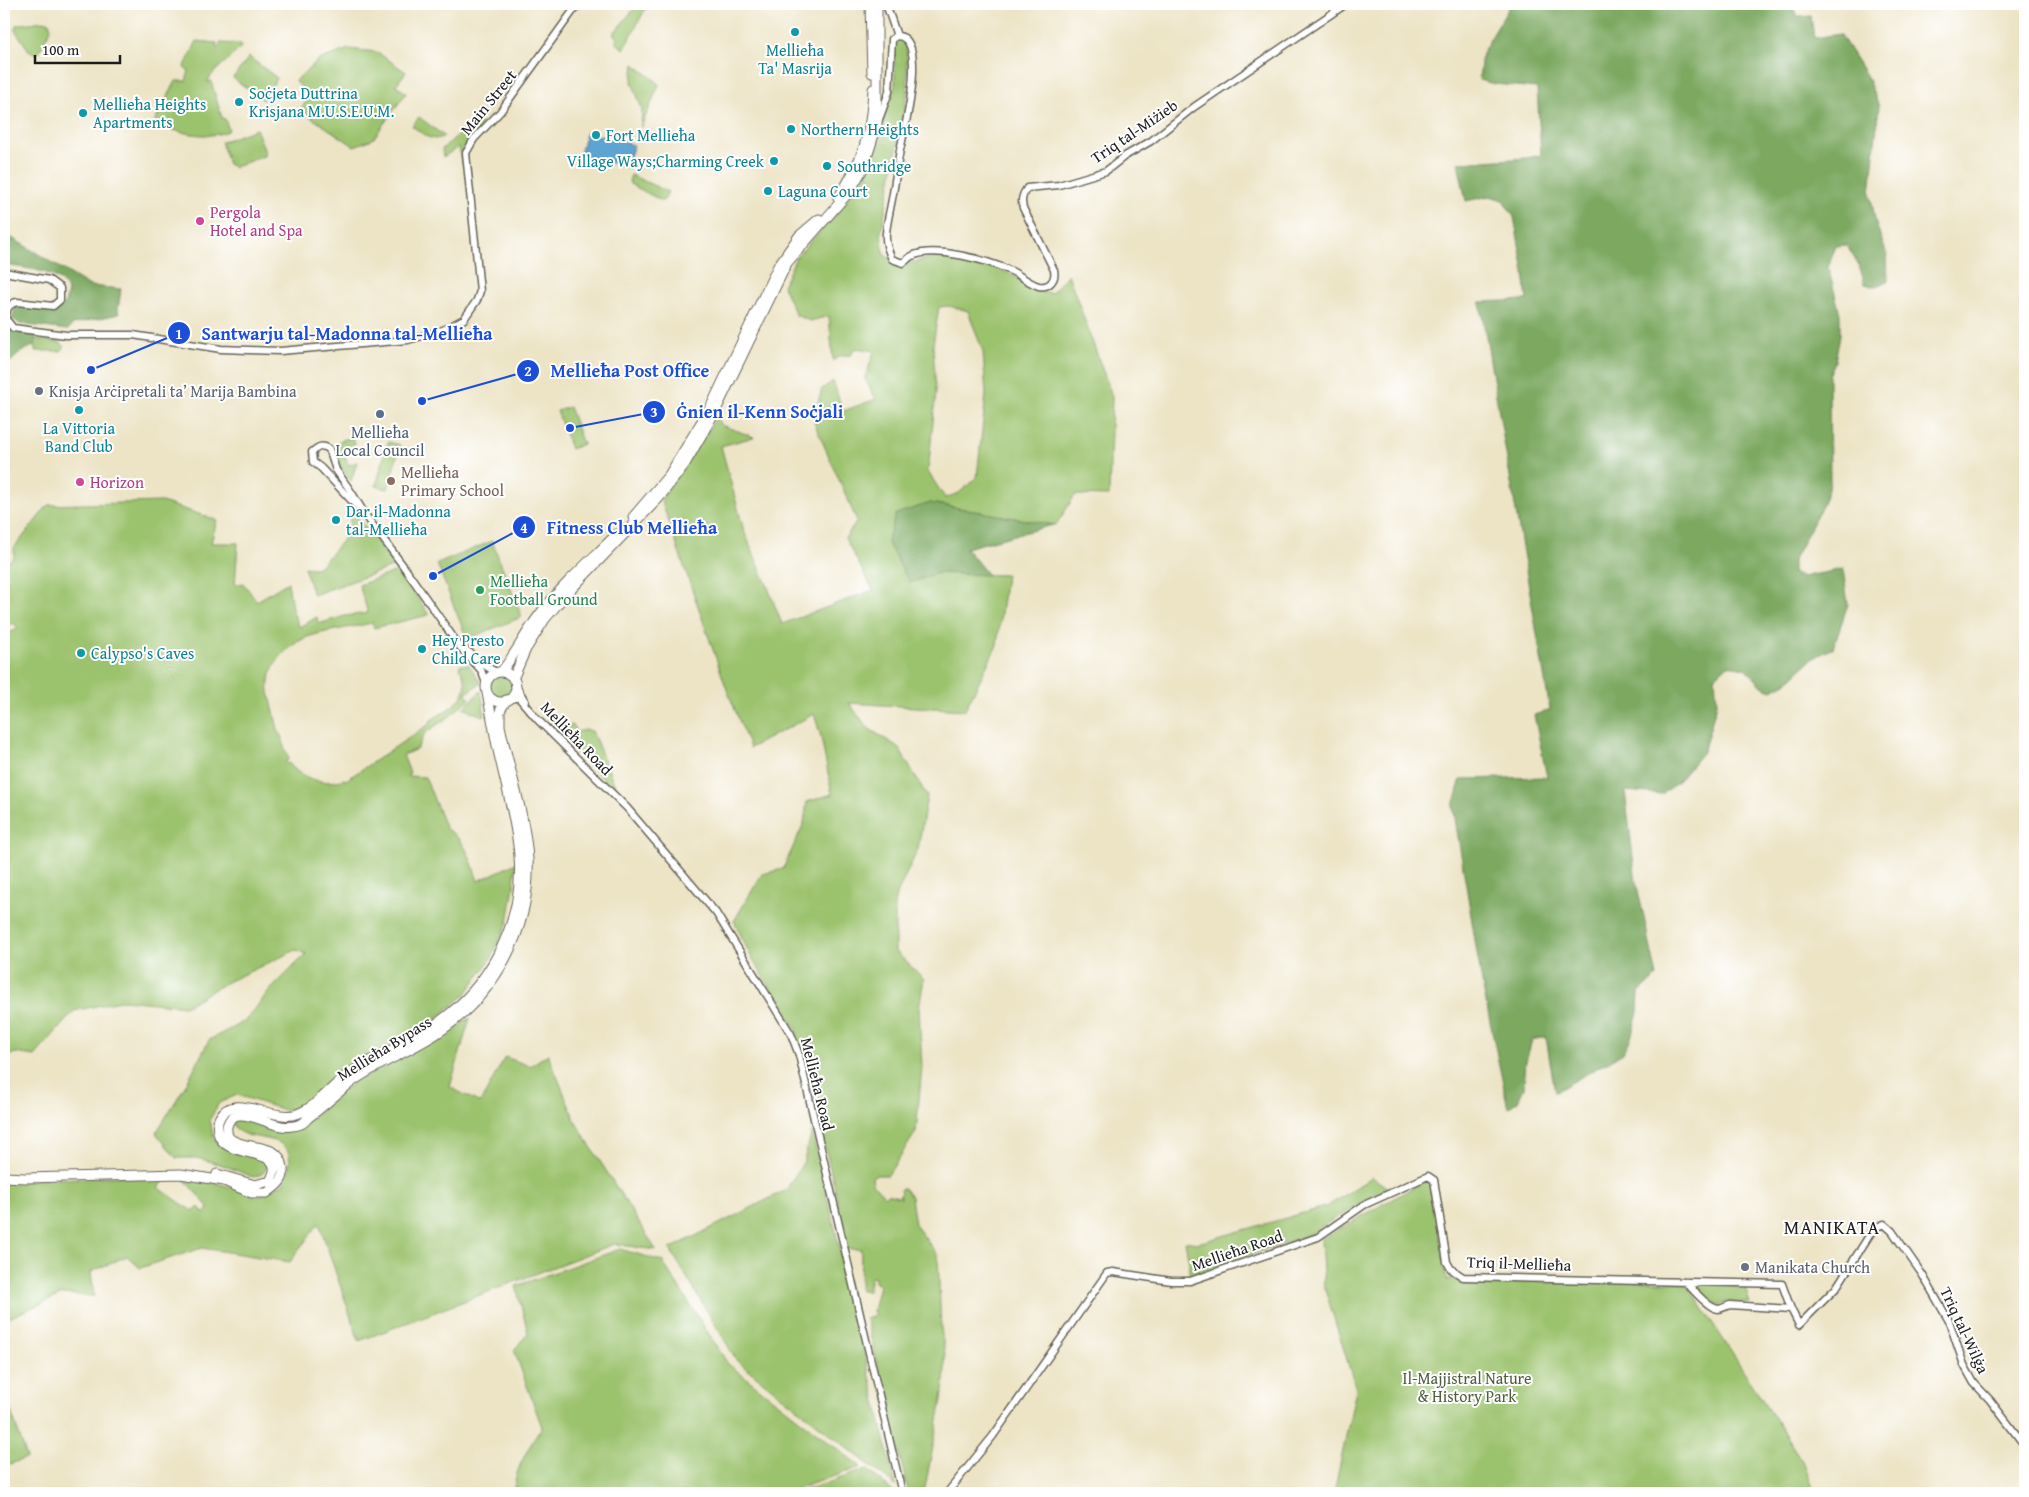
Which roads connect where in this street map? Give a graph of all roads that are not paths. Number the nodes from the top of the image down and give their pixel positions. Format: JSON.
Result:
{"nodes":[{"id":1,"x":578,"y":4,"type":"edge"},
{"id":2,"x":870,"y":4,"type":"edge"},
{"id":3,"x":877,"y":4,"type":"edge"},
{"id":4,"x":886,"y":4,"type":"edge"},
{"id":5,"x":1346,"y":4,"type":"edge"},
{"id":6,"x":896,"y":36,"type":"junction"},
{"id":7,"x":877,"y":125,"type":"junction"},
{"id":8,"x":4,"y":272,"type":"edge"},
{"id":9,"x":332,"y":460,"type":"junction"},
{"id":10,"x":321,"y":468,"type":"junction"},
{"id":11,"x":366,"y":516,"type":"junction"},
{"id":12,"x":460,"y":647,"type":"junction"},
{"id":13,"x":499,"y":672,"type":"junction"},
{"id":14,"x":514,"y":681,"type":"junction"},
{"id":15,"x":486,"y":683,"type":"junction"},
{"id":16,"x":487,"y":693,"type":"junction"},
{"id":17,"x":508,"y":699,"type":"junction"},
{"id":18,"x":528,"y":706,"type":"junction"},
{"id":19,"x":4,"y":1171,"type":"edge"},
{"id":20,"x":4,"y":1177,"type":"edge"},
{"id":21,"x":1686,"y":1282,"type":"junction"},
{"id":22,"x":1791,"y":1310,"type":"junction"},
{"id":23,"x":2025,"y":1446,"type":"edge"},
{"id":24,"x":902,"y":1493,"type":"edge"},
{"id":25,"x":947,"y":1493,"type":"edge"}],
"edges":[{"from":1,"to":8,"type":"main road","name":"Main Street"},
{"from":2,"to":13,"type":"highway"},
{"from":3,"to":7,"type":"highway"},
{"from":4,"to":6,"type":"main road","name":"Triq tal-Miżieb"},
{"from":5,"to":6,"type":"main road","name":"Triq tal-Miżieb"},
{"from":6,"to":7,"type":"main road","name":"Triq tal-Miżieb"},
{"from":7,"to":14,"type":"highway"},
{"from":9,"to":10,"type":"main road"},
{"from":9,"to":10,"type":"main road"},
{"from":9,"to":11,"type":"main road"},
{"from":10,"to":11,"type":"main road"},
{"from":11,"to":12,"type":"main road"},
{"from":12,"to":13,"type":"main road"},
{"from":12,"to":15,"type":"main road"},
{"from":13,"to":14,"type":"highway"},
{"from":13,"to":15,"type":"highway"},
{"from":14,"to":17,"type":"highway"},
{"from":14,"to":18,"type":"main road","name":"Mellieħa Road"},
{"from":15,"to":16,"type":"highway"},
{"from":16,"to":17,"type":"highway"},
{"from":16,"to":19,"type":"highway","name":"Mellieħa Bypass"},
{"from":17,"to":18,"type":"main road","name":"Mellieħa Road"},
{"from":17,"to":20,"type":"highway","name":"Mellieħa Bypass"},
{"from":18,"to":24,"type":"main road","name":"Mellieħa Road"},
{"from":21,"to":22,"type":"main road"},
{"from":21,"to":22,"type":"main road"},
{"from":21,"to":25,"type":"main road","name":"Mellieħa Road"},
{"from":22,"to":23,"type":"main road","name":"Triq tal-Wilġa"}]}
